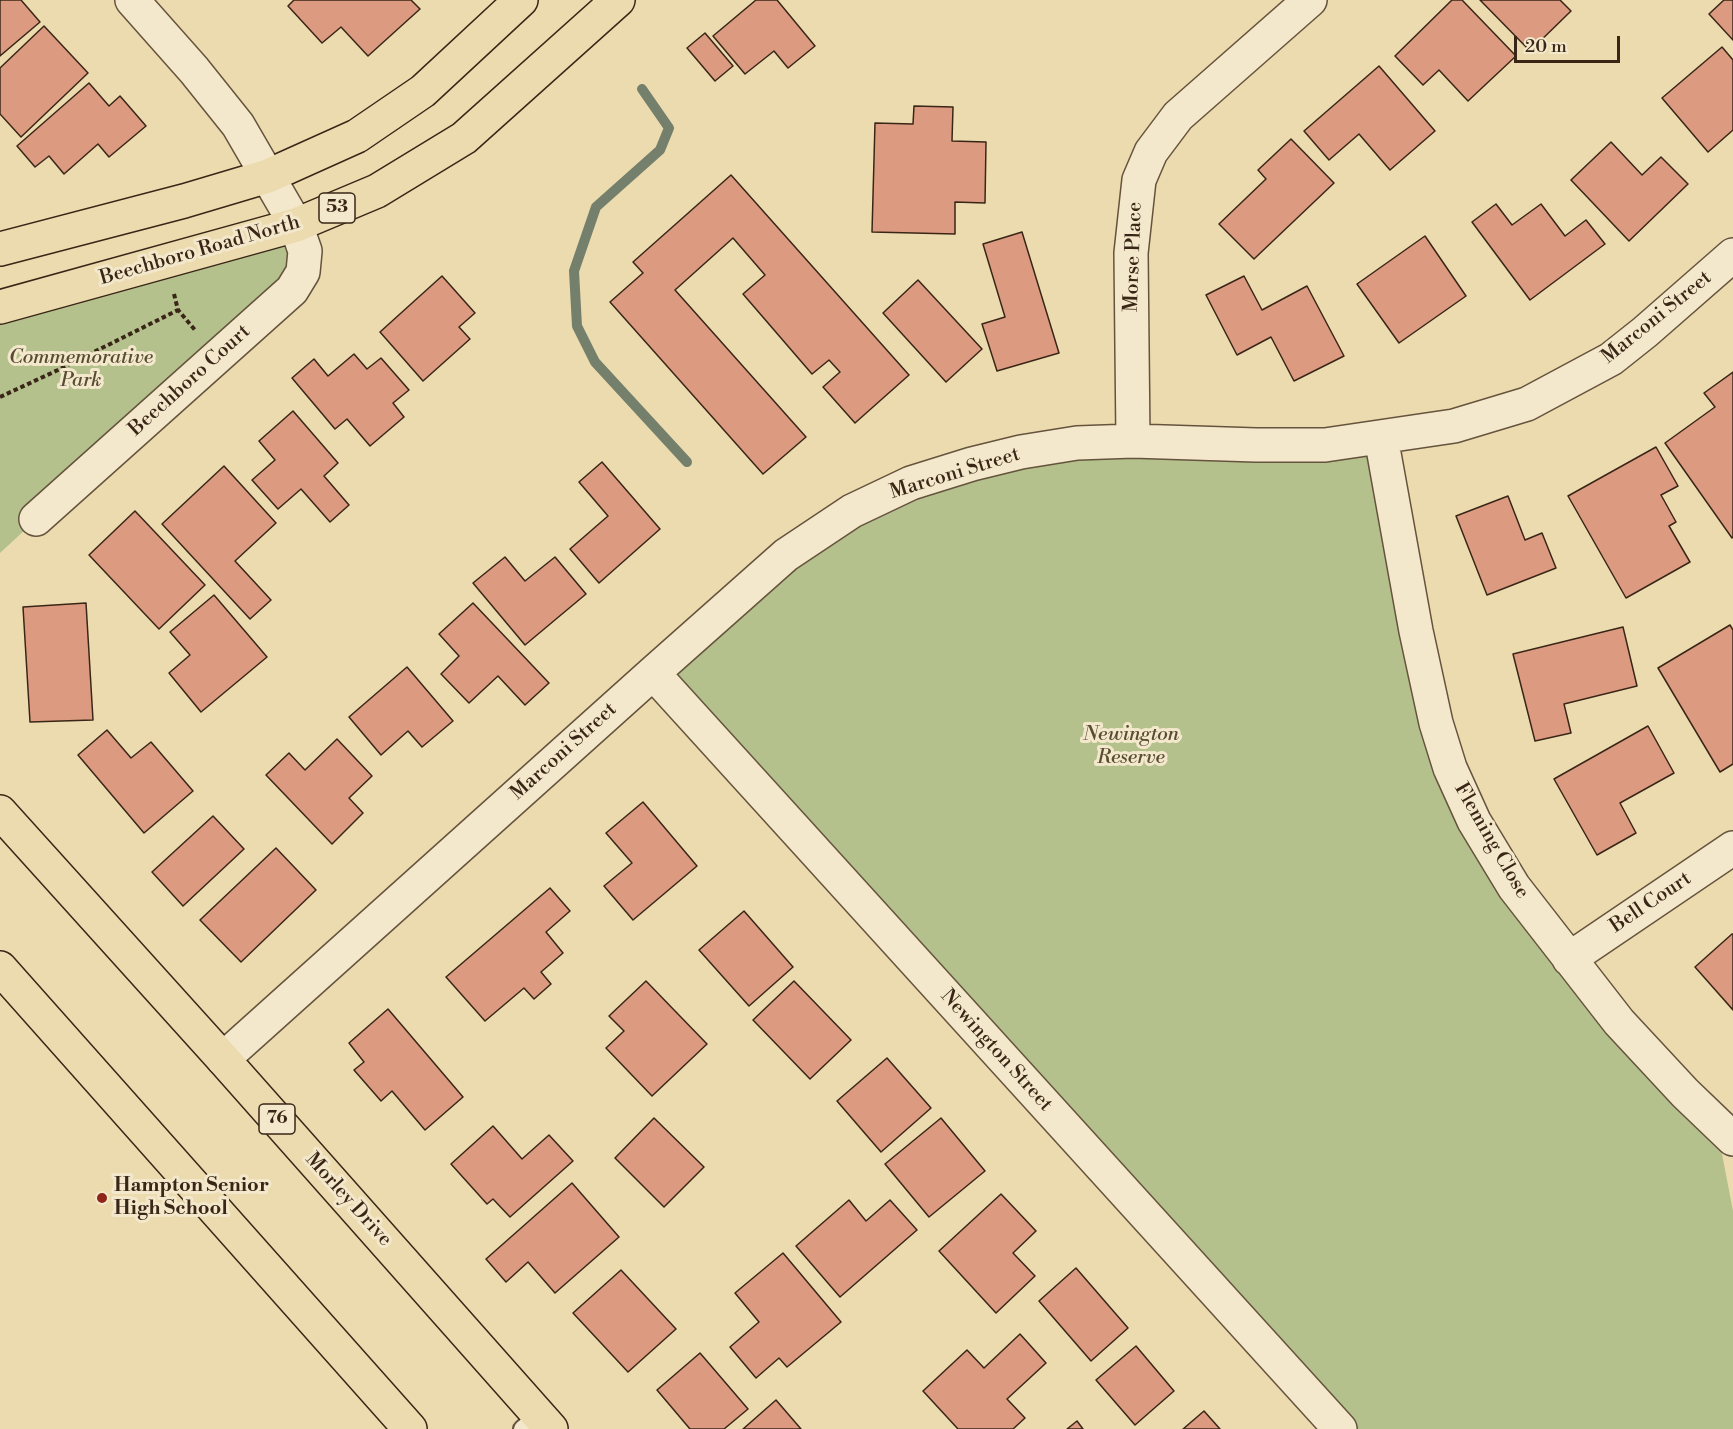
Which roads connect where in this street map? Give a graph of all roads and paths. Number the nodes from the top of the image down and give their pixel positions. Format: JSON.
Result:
{"nodes":[{"id":1,"x":132,"y":0,"type":"edge"},
{"id":2,"x":522,"y":0,"type":"edge"},
{"id":3,"x":618,"y":0,"type":"edge"},
{"id":4,"x":1310,"y":0,"type":"edge"},
{"id":5,"x":268,"y":176,"type":"junction"},
{"id":6,"x":296,"y":225,"type":"junction"},
{"id":7,"x":0,"y":249,"type":"edge"},
{"id":8,"x":1733,"y":255,"type":"edge"},
{"id":9,"x":0,"y":307,"type":"edge"},
{"id":10,"x":178,"y":310,"type":"dead end"},
{"id":11,"x":0,"y":397,"type":"edge"},
{"id":12,"x":1381,"y":437,"type":"junction"},
{"id":13,"x":1133,"y":441,"type":"junction"},
{"id":14,"x":36,"y":519,"type":"dead end"},
{"id":15,"x":653,"y":673,"type":"junction"},
{"id":16,"x":0,"y":812,"type":"edge"},
{"id":17,"x":1733,"y":848,"type":"edge"},
{"id":18,"x":1569,"y":959,"type":"junction"},
{"id":19,"x":0,"y":968,"type":"edge"},
{"id":20,"x":223,"y":1059,"type":"junction"},
{"id":21,"x":1733,"y":1139,"type":"edge"},
{"id":22,"x":537,"y":1424,"type":"edge"},
{"id":23,"x":410,"y":1429,"type":"edge"},
{"id":24,"x":1340,"y":1429,"type":"edge"}],
"edges":[{"from":1,"to":5,"type":"street","name":"Beechboro Court"},
{"from":2,"to":5,"type":"main road"},
{"from":3,"to":6,"type":"main road","name":"Beechboro Road North","number":"53"},
{"from":4,"to":13,"type":"street","name":"Morse Place"},
{"from":5,"to":6,"type":"street","name":"Beechboro Court"},
{"from":5,"to":7,"type":"main road"},
{"from":6,"to":9,"type":"main road","name":"Beechboro Road North","number":"53"},
{"from":6,"to":14,"type":"street","name":"Beechboro Court"},
{"from":8,"to":12,"type":"street","name":"Marconi Street"},
{"from":10,"to":11,"type":"path"},
{"from":12,"to":13,"type":"street","name":"Marconi Street"},
{"from":12,"to":18,"type":"street","name":"Fleming Close"},
{"from":13,"to":15,"type":"street","name":"Marconi Street"},
{"from":15,"to":20,"type":"street","name":"Marconi Street"},
{"from":15,"to":24,"type":"street","name":"Newington Street"},
{"from":16,"to":20,"type":"main road","name":"Morley Drive","number":"76"},
{"from":17,"to":18,"type":"street","name":"Bell Court"},
{"from":18,"to":21,"type":"street","name":"Fleming Close"},
{"from":19,"to":23,"type":"main road"},
{"from":20,"to":22,"type":"main road","name":"Morley Drive","number":"76"}]}
